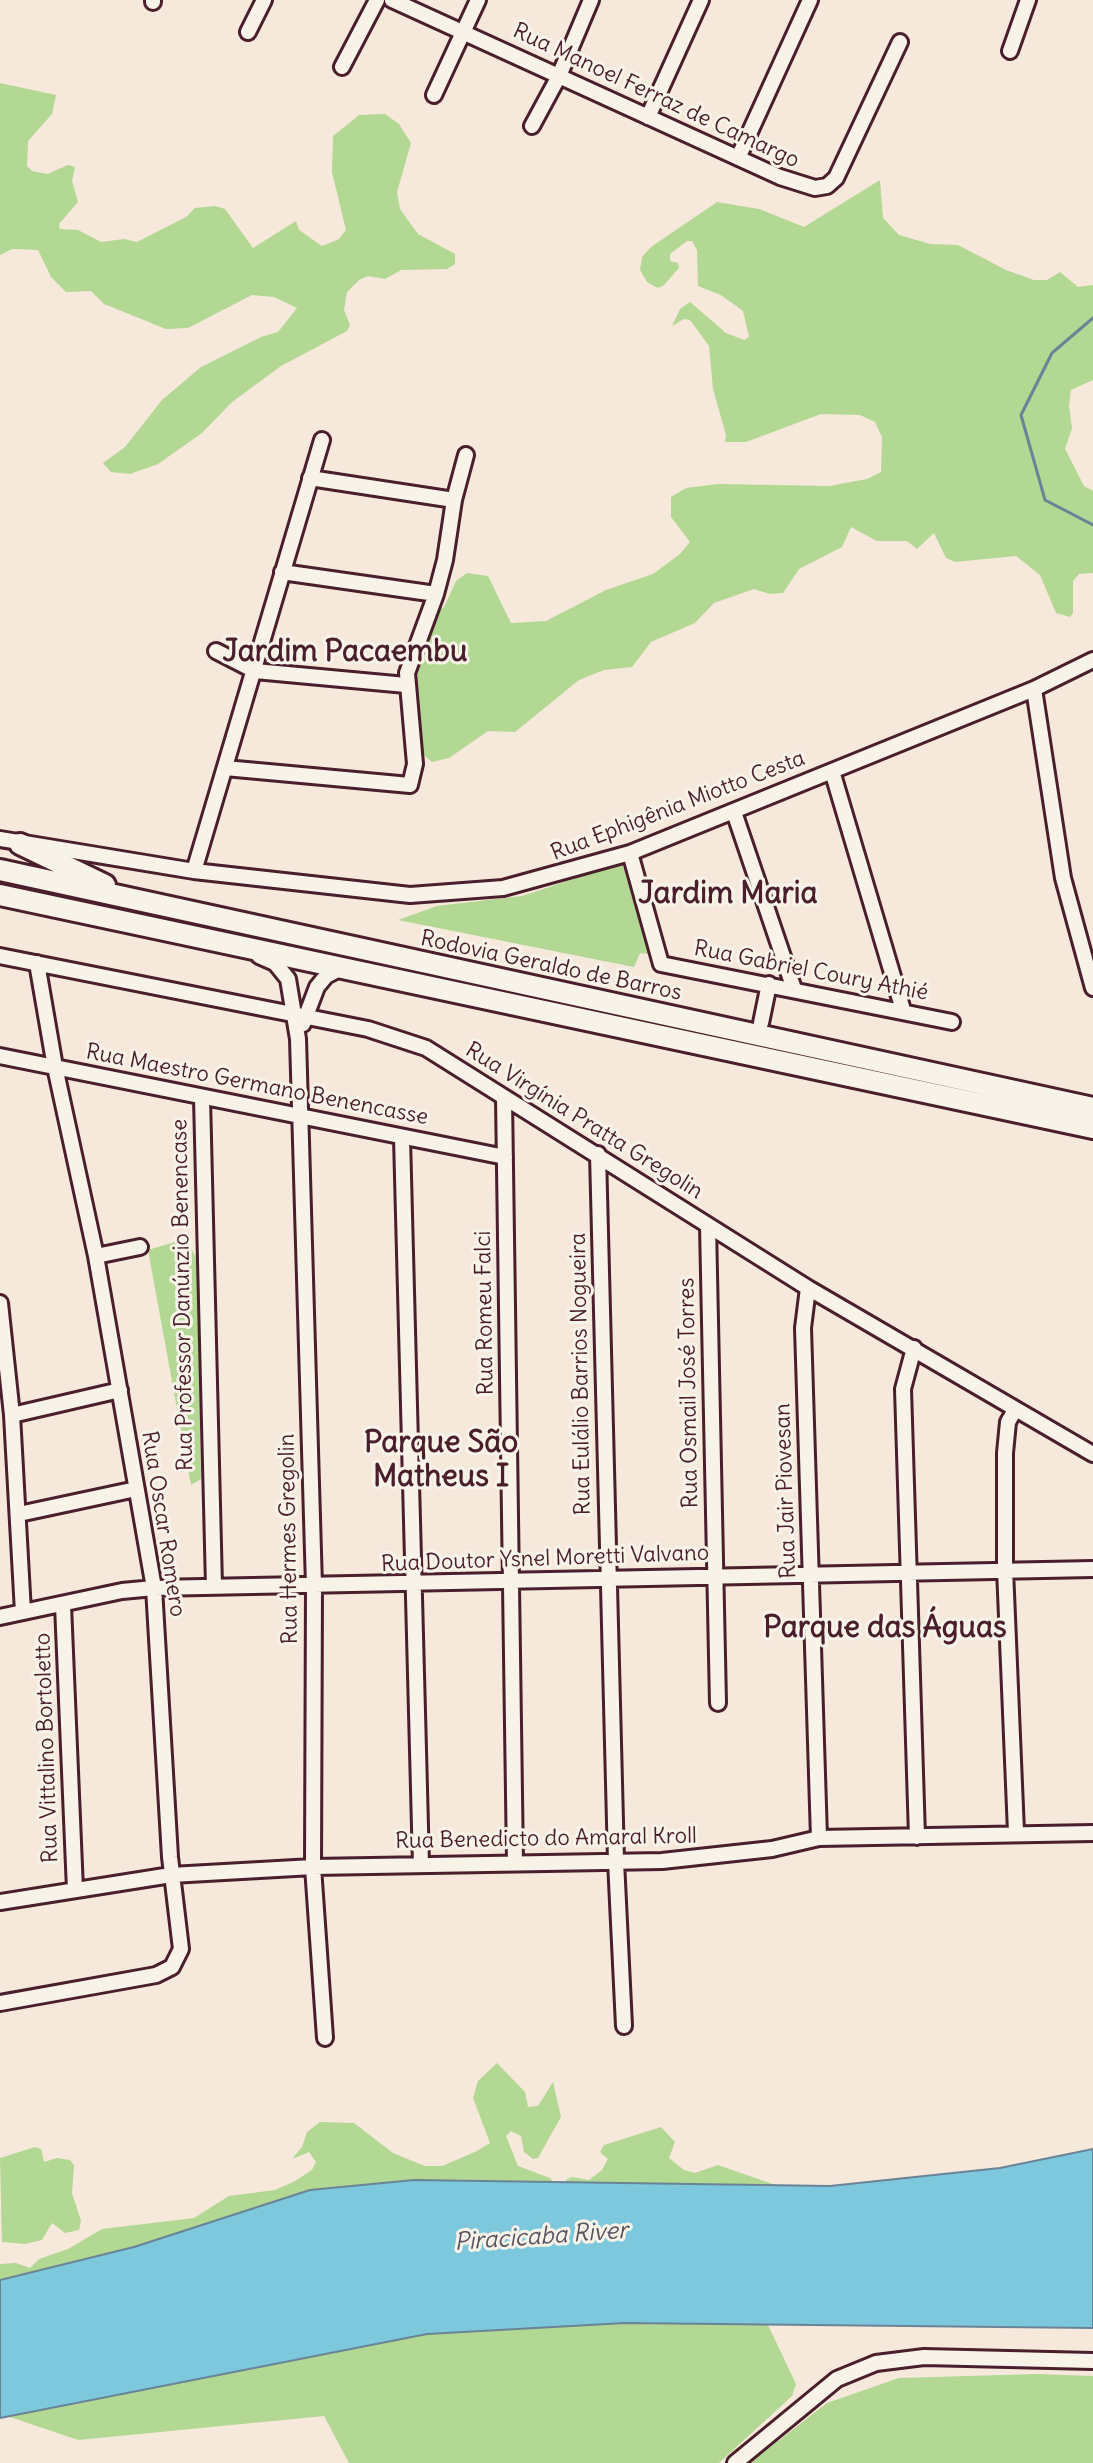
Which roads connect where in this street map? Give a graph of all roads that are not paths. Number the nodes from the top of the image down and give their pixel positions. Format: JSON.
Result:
{"nodes":[{"id":1,"x":264,"y":0,"type":"edge"},
{"id":2,"x":377,"y":0,"type":"edge"},
{"id":3,"x":392,"y":0,"type":"edge"},
{"id":4,"x":478,"y":0,"type":"edge"},
{"id":5,"x":591,"y":0,"type":"edge"},
{"id":6,"x":701,"y":0,"type":"edge"},
{"id":7,"x":810,"y":0,"type":"edge"},
{"id":8,"x":1028,"y":0,"type":"edge"},
{"id":9,"x":248,"y":32,"type":"dead end"},
{"id":10,"x":464,"y":32,"type":"junction"},
{"id":11,"x":900,"y":42,"type":"dead end"},
{"id":12,"x":1010,"y":51,"type":"dead end"},
{"id":13,"x":342,"y":67,"type":"dead end"},
{"id":14,"x":559,"y":76,"type":"junction"},
{"id":15,"x":434,"y":95,"type":"dead end"},
{"id":16,"x":648,"y":117,"type":"junction"},
{"id":17,"x":532,"y":126,"type":"dead end"},
{"id":18,"x":738,"y":158,"type":"junction"},
{"id":19,"x":322,"y":440,"type":"dead end"},
{"id":20,"x":466,"y":455,"type":"dead end"},
{"id":21,"x":310,"y":478,"type":"junction"},
{"id":22,"x":454,"y":500,"type":"junction"},
{"id":23,"x":282,"y":572,"type":"junction"},
{"id":24,"x":436,"y":594,"type":"junction"},
{"id":25,"x":216,"y":651,"type":"dead end"},
{"id":26,"x":1093,"y":660,"type":"edge"},
{"id":27,"x":255,"y":671,"type":"junction"},
{"id":28,"x":406,"y":685,"type":"junction"},
{"id":29,"x":1034,"y":689,"type":"junction"},
{"id":30,"x":225,"y":768,"type":"junction"},
{"id":31,"x":832,"y":771,"type":"junction"},
{"id":32,"x":734,"y":812,"type":"junction"},
{"id":33,"x":10,"y":842,"type":"edge"},
{"id":34,"x":630,"y":853,"type":"junction"},
{"id":35,"x":0,"y":870,"type":"edge"},
{"id":36,"x":194,"y":871,"type":"junction"},
{"id":37,"x":0,"y":895,"type":"edge"},
{"id":38,"x":138,"y":901,"type":"junction"},
{"id":39,"x":237,"y":945,"type":"junction"},
{"id":40,"x":0,"y":956,"type":"edge"},
{"id":41,"x":37,"y":963,"type":"junction"},
{"id":42,"x":342,"y":968,"type":"junction"},
{"id":43,"x":769,"y":984,"type":"junction"},
{"id":44,"x":292,"y":987,"type":"junction"},
{"id":45,"x":1093,"y":988,"type":"edge"},
{"id":46,"x":794,"y":989,"type":"junction"},
{"id":47,"x":610,"y":1003,"type":"junction"},
{"id":48,"x":274,"y":1010,"type":"junction"},
{"id":49,"x":903,"y":1010,"type":"junction"},
{"id":50,"x":300,"y":1015,"type":"junction"},
{"id":51,"x":952,"y":1022,"type":"dead end"},
{"id":52,"x":761,"y":1023,"type":"junction"},
{"id":53,"x":0,"y":1056,"type":"edge"},
{"id":54,"x":55,"y":1067,"type":"junction"},
{"id":55,"x":920,"y":1070,"type":"junction"},
{"id":56,"x":202,"y":1098,"type":"junction"},
{"id":57,"x":504,"y":1098,"type":"junction"},
{"id":58,"x":1093,"y":1108,"type":"edge"},
{"id":59,"x":302,"y":1115,"type":"junction"},
{"id":60,"x":1093,"y":1128,"type":"edge"},
{"id":61,"x":402,"y":1138,"type":"junction"},
{"id":62,"x":598,"y":1154,"type":"junction"},
{"id":63,"x":505,"y":1157,"type":"junction"},
{"id":64,"x":708,"y":1226,"type":"junction"},
{"id":65,"x":140,"y":1247,"type":"dead end"},
{"id":66,"x":96,"y":1256,"type":"junction"},
{"id":67,"x":808,"y":1288,"type":"junction"},
{"id":68,"x":0,"y":1303,"type":"edge"},
{"id":69,"x":914,"y":1348,"type":"junction"},
{"id":70,"x":120,"y":1390,"type":"junction"},
{"id":71,"x":8,"y":1407,"type":"edge"},
{"id":72,"x":1015,"y":1410,"type":"junction"},
{"id":73,"x":1093,"y":1454,"type":"edge"},
{"id":74,"x":136,"y":1489,"type":"junction"},
{"id":75,"x":19,"y":1514,"type":"junction"},
{"id":76,"x":1005,"y":1569,"type":"junction"},
{"id":77,"x":1093,"y":1569,"type":"edge"},
{"id":78,"x":910,"y":1572,"type":"junction"},
{"id":79,"x":810,"y":1573,"type":"junction"},
{"id":80,"x":713,"y":1576,"type":"junction"},
{"id":81,"x":511,"y":1580,"type":"junction"},
{"id":82,"x":609,"y":1580,"type":"junction"},
{"id":83,"x":413,"y":1584,"type":"junction"},
{"id":84,"x":214,"y":1586,"type":"junction"},
{"id":85,"x":314,"y":1586,"type":"junction"},
{"id":86,"x":154,"y":1588,"type":"junction"},
{"id":87,"x":63,"y":1605,"type":"junction"},
{"id":88,"x":23,"y":1612,"type":"junction"},
{"id":89,"x":0,"y":1617,"type":"edge"},
{"id":90,"x":718,"y":1703,"type":"dead end"},
{"id":91,"x":1016,"y":1832,"type":"junction"},
{"id":92,"x":1093,"y":1833,"type":"edge"},
{"id":93,"x":917,"y":1837,"type":"junction"},
{"id":94,"x":819,"y":1838,"type":"junction"},
{"id":95,"x":616,"y":1861,"type":"junction"},
{"id":96,"x":515,"y":1863,"type":"junction"},
{"id":97,"x":421,"y":1865,"type":"junction"},
{"id":98,"x":313,"y":1867,"type":"junction"},
{"id":99,"x":171,"y":1875,"type":"junction"},
{"id":100,"x":75,"y":1890,"type":"junction"},
{"id":101,"x":0,"y":1902,"type":"edge"},
{"id":102,"x":0,"y":2003,"type":"edge"},
{"id":103,"x":624,"y":2026,"type":"dead end"},
{"id":104,"x":325,"y":2038,"type":"dead end"},
{"id":105,"x":1093,"y":2361,"type":"edge"},
{"id":106,"x":735,"y":2463,"type":"edge"}],
"edges":[{"from":1,"to":9,"type":"street"},
{"from":2,"to":13,"type":"street"},
{"from":3,"to":10,"type":"street","name":"Rua Manoel Ferraz de Camargo"},
{"from":4,"to":10,"type":"street"},
{"from":5,"to":14,"type":"street"},
{"from":6,"to":16,"type":"street"},
{"from":7,"to":18,"type":"street"},
{"from":8,"to":12,"type":"street"},
{"from":10,"to":14,"type":"street","name":"Rua Manoel Ferraz de Camargo"},
{"from":10,"to":15,"type":"street"},
{"from":11,"to":18,"type":"street","name":"Rua Manoel Ferraz de Camargo"},
{"from":14,"to":16,"type":"street","name":"Rua Manoel Ferraz de Camargo"},
{"from":14,"to":17,"type":"street"},
{"from":16,"to":18,"type":"street","name":"Rua Manoel Ferraz de Camargo"},
{"from":19,"to":21,"type":"street"},
{"from":20,"to":22,"type":"street"},
{"from":21,"to":22,"type":"street"},
{"from":21,"to":23,"type":"street"},
{"from":22,"to":24,"type":"street"},
{"from":23,"to":24,"type":"street"},
{"from":23,"to":27,"type":"street"},
{"from":24,"to":28,"type":"street"},
{"from":25,"to":27,"type":"street"},
{"from":26,"to":29,"type":"street","name":"Rua Ephigênia Miotto Cesta"},
{"from":27,"to":28,"type":"street"},
{"from":27,"to":30,"type":"street"},
{"from":28,"to":30,"type":"street"},
{"from":29,"to":31,"type":"street","name":"Rua Ephigênia Miotto Cesta"},
{"from":29,"to":45,"type":"street"},
{"from":30,"to":36,"type":"street"},
{"from":31,"to":32,"type":"street","name":"Rua Ephigênia Miotto Cesta"},
{"from":31,"to":49,"type":"street"},
{"from":32,"to":34,"type":"street","name":"Rua Ephigênia Miotto Cesta"},
{"from":32,"to":46,"type":"street"},
{"from":33,"to":36,"type":"street","name":"Rua Ephigênia Miotto Cesta"},
{"from":33,"to":38,"type":"highway"},
{"from":34,"to":36,"type":"street","name":"Rua Ephigênia Miotto Cesta"},
{"from":34,"to":43,"type":"street","name":"Rua Gabriel Coury Athié"},
{"from":35,"to":38,"type":"highway","name":"Rodovia Geraldo de Barros"},
{"from":37,"to":39,"type":"highway","name":"Rodovia Geraldo de Barros"},
{"from":38,"to":47,"type":"highway","name":"Rodovia Geraldo de Barros"},
{"from":39,"to":42,"type":"highway","name":"Rodovia Geraldo de Barros"},
{"from":39,"to":44,"type":"street"},
{"from":40,"to":41,"type":"street","name":"Rua Virgínia Pratta Gregolin"},
{"from":41,"to":48,"type":"street","name":"Rua Virgínia Pratta Gregolin"},
{"from":41,"to":54,"type":"street","name":"Rua Oscar Romero"},
{"from":42,"to":50,"type":"street"},
{"from":42,"to":60,"type":"highway","name":"Rodovia Geraldo de Barros"},
{"from":43,"to":46,"type":"street","name":"Rua Gabriel Coury Athié"},
{"from":43,"to":52,"type":"street"},
{"from":44,"to":48,"type":"street"},
{"from":44,"to":50,"type":"street","name":"Rua Hermes Gregolin"},
{"from":46,"to":49,"type":"street","name":"Rua Gabriel Coury Athié"},
{"from":47,"to":52,"type":"highway"},
{"from":47,"to":55,"type":"highway","name":"Rodovia Geraldo de Barros"},
{"from":48,"to":50,"type":"street","name":"Rua Virgínia Pratta Gregolin"},
{"from":49,"to":51,"type":"street","name":"Rua Gabriel Coury Athié"},
{"from":50,"to":57,"type":"street","name":"Rua Virgínia Pratta Gregolin"},
{"from":50,"to":59,"type":"street","name":"Rua Hermes Gregolin"},
{"from":52,"to":55,"type":"highway"},
{"from":53,"to":54,"type":"street","name":"Rua Maestro Germano Benencasse"},
{"from":54,"to":56,"type":"street","name":"Rua Maestro Germano Benencasse"},
{"from":54,"to":66,"type":"street","name":"Rua Oscar Romero"},
{"from":55,"to":58,"type":"highway","name":"Rodovia Geraldo de Barros"},
{"from":56,"to":59,"type":"street","name":"Rua Maestro Germano Benencasse"},
{"from":56,"to":84,"type":"street","name":"Rua Professor Danúnzio Benencase"},
{"from":57,"to":62,"type":"street","name":"Rua Virgínia Pratta Gregolin"},
{"from":57,"to":63,"type":"street","name":"Rua Romeu Falci"},
{"from":59,"to":61,"type":"street","name":"Rua Maestro Germano Benencasse"},
{"from":59,"to":85,"type":"street","name":"Rua Hermes Gregolin"},
{"from":61,"to":63,"type":"street","name":"Rua Maestro Germano Benencasse"},
{"from":61,"to":83,"type":"street"},
{"from":62,"to":64,"type":"street","name":"Rua Virgínia Pratta Gregolin"},
{"from":62,"to":82,"type":"street","name":"Rua Eulálio Barrios Nogueira"},
{"from":63,"to":81,"type":"street","name":"Rua Romeu Falci"},
{"from":64,"to":67,"type":"street","name":"Rua Virgínia Pratta Gregolin"},
{"from":64,"to":80,"type":"street","name":"Rua Osmail José Torres"},
{"from":65,"to":66,"type":"street"},
{"from":66,"to":70,"type":"street","name":"Rua Oscar Romero"},
{"from":67,"to":69,"type":"street","name":"Rua Virgínia Pratta Gregolin"},
{"from":67,"to":79,"type":"street","name":"Rua Jair Piovesan"},
{"from":68,"to":71,"type":"street"},
{"from":69,"to":72,"type":"street","name":"Rua Virgínia Pratta Gregolin"},
{"from":69,"to":78,"type":"street"},
{"from":70,"to":71,"type":"street"},
{"from":70,"to":74,"type":"street","name":"Rua Oscar Romero"},
{"from":71,"to":75,"type":"street"},
{"from":72,"to":73,"type":"street","name":"Rua Virgínia Pratta Gregolin"},
{"from":72,"to":76,"type":"street"},
{"from":74,"to":75,"type":"street"},
{"from":74,"to":86,"type":"street","name":"Rua Oscar Romero"},
{"from":75,"to":88,"type":"street"},
{"from":76,"to":77,"type":"street","name":"Rua Doutor Ysnel Moretti Valvano"},
{"from":76,"to":78,"type":"street","name":"Rua Doutor Ysnel Moretti Valvano"},
{"from":76,"to":91,"type":"street"},
{"from":78,"to":79,"type":"street","name":"Rua Doutor Ysnel Moretti Valvano"},
{"from":78,"to":93,"type":"street"},
{"from":79,"to":80,"type":"street","name":"Rua Doutor Ysnel Moretti Valvano"},
{"from":79,"to":94,"type":"street","name":"Rua Jair Piovesan"},
{"from":80,"to":82,"type":"street","name":"Rua Doutor Ysnel Moretti Valvano"},
{"from":80,"to":90,"type":"street","name":"Rua Osmail José Torres"},
{"from":81,"to":82,"type":"street","name":"Rua Doutor Ysnel Moretti Valvano"},
{"from":81,"to":83,"type":"street","name":"Rua Doutor Ysnel Moretti Valvano"},
{"from":81,"to":96,"type":"street","name":"Rua Romeu Falci"},
{"from":82,"to":95,"type":"street","name":"Rua Eulálio Barrios Nogueira"},
{"from":83,"to":85,"type":"street","name":"Rua Doutor Ysnel Moretti Valvano"},
{"from":83,"to":97,"type":"street"},
{"from":84,"to":85,"type":"street","name":"Rua Doutor Ysnel Moretti Valvano"},
{"from":84,"to":86,"type":"street","name":"Rua Doutor Ysnel Moretti Valvano"},
{"from":85,"to":98,"type":"street","name":"Rua Hermes Gregolin"},
{"from":86,"to":87,"type":"street","name":"Rua Doutor Ysnel Moretti Valvano"},
{"from":86,"to":99,"type":"street","name":"Rua Oscar Romero"},
{"from":87,"to":88,"type":"street","name":"Rua Doutor Ysnel Moretti Valvano"},
{"from":87,"to":100,"type":"street","name":"Rua Vittalino Bortoletto"},
{"from":88,"to":89,"type":"street","name":"Rua Doutor Ysnel Moretti Valvano"},
{"from":91,"to":92,"type":"street","name":"Rua Benedicto do Amaral Kroll"},
{"from":91,"to":93,"type":"street","name":"Rua Benedicto do Amaral Kroll"},
{"from":93,"to":94,"type":"street","name":"Rua Benedicto do Amaral Kroll"},
{"from":94,"to":95,"type":"street","name":"Rua Benedicto do Amaral Kroll"},
{"from":95,"to":96,"type":"street","name":"Rua Benedicto do Amaral Kroll"},
{"from":95,"to":103,"type":"street","name":"Rua Eulálio Barrios Nogueira"},
{"from":96,"to":97,"type":"street","name":"Rua Benedicto do Amaral Kroll"},
{"from":97,"to":98,"type":"street","name":"Rua Benedicto do Amaral Kroll"},
{"from":98,"to":99,"type":"street","name":"Rua Benedicto do Amaral Kroll"},
{"from":98,"to":104,"type":"street","name":"Rua Hermes Gregolin"},
{"from":99,"to":100,"type":"street","name":"Rua Benedicto do Amaral Kroll"},
{"from":99,"to":102,"type":"street","name":"Rua Oscar Romero"},
{"from":100,"to":101,"type":"street","name":"Rua Benedicto do Amaral Kroll"},
{"from":105,"to":106,"type":"street"}]}
